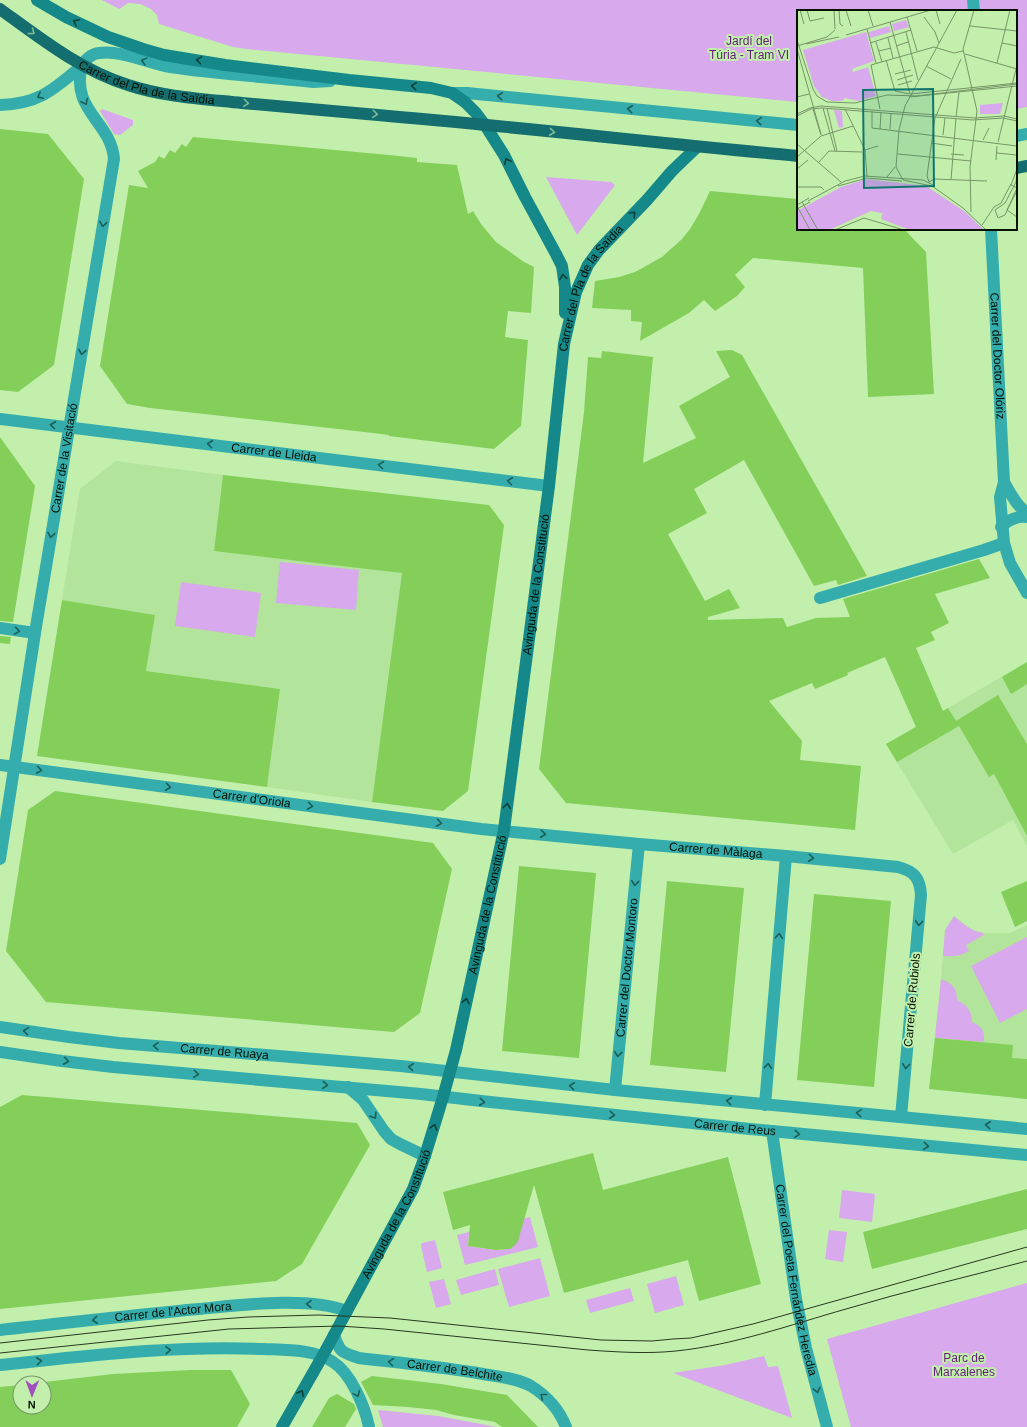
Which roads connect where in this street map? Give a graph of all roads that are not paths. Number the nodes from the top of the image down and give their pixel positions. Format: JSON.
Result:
{"nodes":[{"id":1,"x":973,"y":0,"type":"edge"},
{"id":2,"x":40,"y":2,"type":"edge"},
{"id":3,"x":0,"y":9,"type":"edge"},
{"id":4,"x":974,"y":10,"type":"edge"},
{"id":5,"x":82,"y":65,"type":"junction"},
{"id":6,"x":349,"y":80,"type":"junction"},
{"id":7,"x":452,"y":93,"type":"junction"},
{"id":8,"x":0,"y":104,"type":"edge"},
{"id":9,"x":485,"y":125,"type":"junction"},
{"id":10,"x":797,"y":125,"type":"edge"},
{"id":11,"x":1027,"y":134,"type":"edge"},
{"id":12,"x":1017,"y":136,"type":"edge"},
{"id":13,"x":697,"y":147,"type":"junction"},
{"id":14,"x":797,"y":156,"type":"edge"},
{"id":15,"x":1027,"y":166,"type":"edge"},
{"id":16,"x":1017,"y":168,"type":"edge"},
{"id":17,"x":991,"y":230,"type":"edge"},
{"id":18,"x":564,"y":344,"type":"junction"},
{"id":19,"x":0,"y":419,"type":"edge"},
{"id":20,"x":70,"y":427,"type":"junction"},
{"id":21,"x":1004,"y":482,"type":"junction"},
{"id":22,"x":549,"y":486,"type":"junction"},
{"id":23,"x":1027,"y":513,"type":"edge"},
{"id":24,"x":1027,"y":517,"type":"edge"},
{"id":25,"x":1001,"y":528,"type":"junction"},
{"id":26,"x":1004,"y":543,"type":"junction"},
{"id":27,"x":1022,"y":575,"type":"edge"},
{"id":28,"x":1027,"y":593,"type":"edge"},
{"id":29,"x":820,"y":598,"type":"dead end"},
{"id":30,"x":0,"y":628,"type":"edge"},
{"id":31,"x":35,"y":633,"type":"junction"},
{"id":32,"x":0,"y":765,"type":"edge"},
{"id":33,"x":14,"y":767,"type":"junction"},
{"id":34,"x":504,"y":830,"type":"junction"},
{"id":35,"x":639,"y":844,"type":"junction"},
{"id":36,"x":786,"y":856,"type":"junction"},
{"id":37,"x":0,"y":859,"type":"edge"},
{"id":38,"x":920,"y":884,"type":"joint"},
{"id":39,"x":0,"y":1027,"type":"edge"},
{"id":40,"x":0,"y":1052,"type":"edge"},
{"id":41,"x":449,"y":1072,"type":"junction"},
{"id":42,"x":348,"y":1087,"type":"junction"},
{"id":43,"x":614,"y":1090,"type":"junction"},
{"id":44,"x":444,"y":1097,"type":"junction"},
{"id":45,"x":765,"y":1105,"type":"junction"},
{"id":46,"x":901,"y":1117,"type":"junction"},
{"id":47,"x":1027,"y":1129,"type":"edge"},
{"id":48,"x":772,"y":1131,"type":"junction"},
{"id":49,"x":1027,"y":1155,"type":"edge"},
{"id":50,"x":425,"y":1156,"type":"junction"},
{"id":51,"x":347,"y":1311,"type":"junction"},
{"id":52,"x":0,"y":1330,"type":"edge"},
{"id":53,"x":334,"y":1335,"type":"junction"},
{"id":54,"x":322,"y":1357,"type":"junction"},
{"id":55,"x":359,"y":1358,"type":"junction"},
{"id":56,"x":0,"y":1365,"type":"edge"},
{"id":57,"x":349,"y":1379,"type":"junction"},
{"id":58,"x":282,"y":1427,"type":"edge"},
{"id":59,"x":369,"y":1427,"type":"edge"},
{"id":60,"x":566,"y":1427,"type":"edge"},
{"id":61,"x":827,"y":1427,"type":"edge"}],
"edges":[{"from":1,"to":4,"type":"street"},
{"from":6,"to":2,"type":"main road","name":"Carrer del Pla de la Saïdia","one_way":true},
{"from":3,"to":5,"type":"main road","one_way":true},
{"from":6,"to":5,"type":"street","name":"Carrer del Pla de la Saïdia","one_way":true},
{"from":5,"to":8,"type":"street","one_way":true},
{"from":5,"to":9,"type":"main road","name":"Carrer del Pla de la Saïdia","one_way":true},
{"from":5,"to":20,"type":"street","name":"Carrer de la Visitació","one_way":true},
{"from":7,"to":6,"type":"main road","name":"Carrer del Pla de la Saïdia","one_way":true},
{"from":7,"to":9,"type":"main road","name":"Carrer del Pla de la Saïdia"},
{"from":10,"to":7,"type":"street","name":"Carrer del Pla de la Saïdia","one_way":true},
{"from":9,"to":13,"type":"main road","name":"Carrer del Pla de la Saïdia","one_way":true},
{"from":18,"to":9,"type":"main road","name":"Carrer del Pla de la Saïdia","one_way":true},
{"from":11,"to":12,"type":"street"},
{"from":13,"to":14,"type":"main road","name":"Carrer del Pla de la Saïdia"},
{"from":18,"to":13,"type":"main road","name":"Carrer del Pla de la Saïdia","one_way":true},
{"from":15,"to":16,"type":"main road"},
{"from":17,"to":21,"type":"street","name":"Carrer del Doctor Olóriz"},
{"from":18,"to":22,"type":"main road","name":"Avinguda de la Constitució"},
{"from":20,"to":19,"type":"street","name":"Carrer de Lleida","one_way":true},
{"from":22,"to":20,"type":"street","name":"Carrer de Lleida","one_way":true},
{"from":20,"to":31,"type":"street","name":"Carrer de la Visitació","one_way":true},
{"from":21,"to":23,"type":"street","name":"Carrer del Doctor Olóriz"},
{"from":21,"to":25,"type":"street","name":"Carrer del Doctor Olóriz"},
{"from":34,"to":22,"type":"main road","name":"Avinguda de la Constitució","one_way":true},
{"from":24,"to":25,"type":"street"},
{"from":25,"to":26,"type":"street","name":"Carrer del Doctor Olóriz"},
{"from":26,"to":27,"type":"street","name":"Carrer del Doctor Olóriz"},
{"from":26,"to":29,"type":"street"},
{"from":27,"to":28,"type":"street","name":"Carrer del Doctor Olóriz"},
{"from":30,"to":31,"type":"street","one_way":true},
{"from":31,"to":33,"type":"street","name":"Carrer de la Visitació"},
{"from":32,"to":33,"type":"street","name":"Carrer d'Oriola"},
{"from":33,"to":34,"type":"street","name":"Carrer d'Oriola","one_way":true},
{"from":33,"to":37,"type":"street","name":"Carrer de la Visitació"},
{"from":34,"to":35,"type":"street","name":"Carrer de Màlaga","one_way":true},
{"from":41,"to":34,"type":"main road","name":"Avinguda de la Constitució","one_way":true},
{"from":35,"to":36,"type":"street","name":"Carrer de Màlaga"},
{"from":35,"to":43,"type":"street","name":"Carrer del Doctor Montoro","one_way":true},
{"from":36,"to":38,"type":"street","name":"Carrer de Màlaga","one_way":true},
{"from":45,"to":36,"type":"street","one_way":true},
{"from":38,"to":46,"type":"street","name":"Carrer de Rubiols","one_way":true},
{"from":41,"to":39,"type":"street","name":"Carrer de Ruaya","one_way":true},
{"from":40,"to":42,"type":"street","name":"Carrer de Ruaya","one_way":true},
{"from":43,"to":41,"type":"street","one_way":true},
{"from":41,"to":44,"type":"main road","name":"Avinguda de la Constitució"},
{"from":42,"to":44,"type":"street","name":"Carrer de Ruaya"},
{"from":42,"to":50,"type":"street","one_way":true},
{"from":45,"to":43,"type":"street","one_way":true},
{"from":44,"to":48,"type":"street","name":"Carrer de Reus","one_way":true},
{"from":50,"to":44,"type":"main road","name":"Avinguda de la Constitució","one_way":true},
{"from":46,"to":45,"type":"street","one_way":true},
{"from":47,"to":46,"type":"street","one_way":true},
{"from":48,"to":49,"type":"street","name":"Carrer de Reus","one_way":true},
{"from":48,"to":61,"type":"street","name":"Carrer del Poeta Fernández Heredia","one_way":true},
{"from":50,"to":51,"type":"main road","name":"Avinguda de la Constitució"},
{"from":51,"to":52,"type":"street","name":"Carrer de l'Actor Mora","one_way":true},
{"from":51,"to":53,"type":"main road","name":"Avinguda de la Constitució"},
{"from":53,"to":54,"type":"main road","name":"Avinguda de la Constitució"},
{"from":53,"to":55,"type":"street","name":"Carrer de Belchite"},
{"from":56,"to":54,"type":"street","one_way":true},
{"from":54,"to":57,"type":"street"},
{"from":58,"to":54,"type":"main road","name":"Avinguda de la Constitució","one_way":true},
{"from":55,"to":57,"type":"street"},
{"from":60,"to":55,"type":"street","name":"Carrer de Belchite","one_way":true},
{"from":57,"to":59,"type":"street","one_way":true}]}
